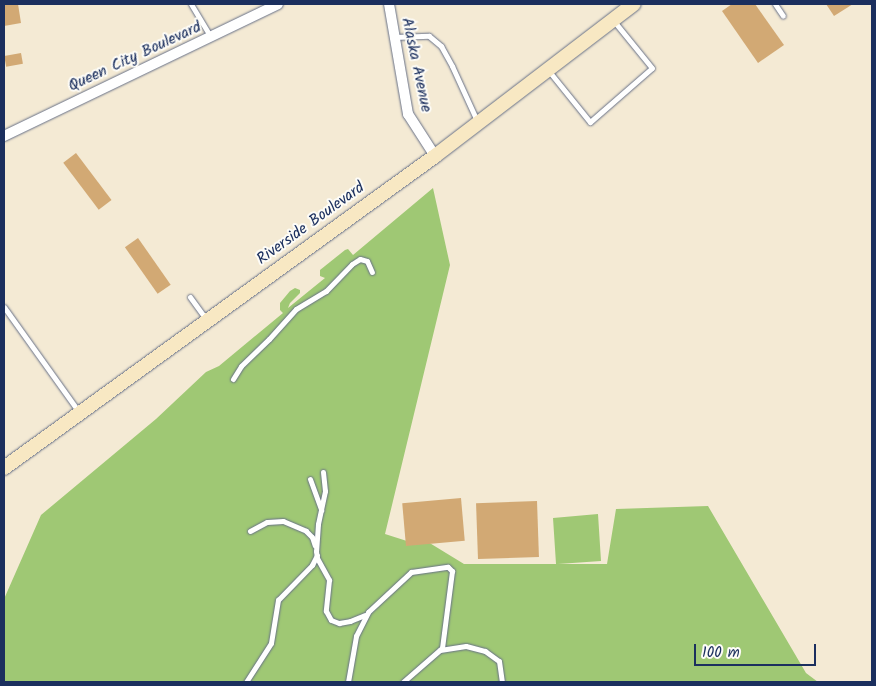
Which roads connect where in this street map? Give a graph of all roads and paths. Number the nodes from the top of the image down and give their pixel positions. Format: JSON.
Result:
{"nodes":[{"id":1,"x":191,"y":4,"type":"edge"},
{"id":2,"x":278,"y":4,"type":"edge"},
{"id":3,"x":389,"y":4,"type":"edge"},
{"id":4,"x":632,"y":4,"type":"edge"},
{"id":5,"x":775,"y":4,"type":"edge"},
{"id":6,"x":783,"y":16,"type":"dead end"},
{"id":7,"x":613,"y":20,"type":"junction"},
{"id":8,"x":211,"y":37,"type":"junction"},
{"id":9,"x":394,"y":37,"type":"junction"},
{"id":10,"x":548,"y":69,"type":"junction"},
{"id":11,"x":478,"y":124,"type":"junction"},
{"id":12,"x":4,"y":136,"type":"edge"},
{"id":13,"x":435,"y":156,"type":"junction"},
{"id":14,"x":372,"y":272,"type":"dead end"},
{"id":15,"x":190,"y":297,"type":"dead end"},
{"id":16,"x":4,"y":307,"type":"edge"},
{"id":17,"x":207,"y":320,"type":"junction"},
{"id":18,"x":233,"y":379,"type":"dead end"},
{"id":19,"x":80,"y":413,"type":"junction"},
{"id":20,"x":4,"y":468,"type":"edge"},
{"id":21,"x":323,"y":472,"type":"dead end"},
{"id":22,"x":310,"y":479,"type":"dead end"},
{"id":23,"x":322,"y":510,"type":"junction"},
{"id":24,"x":250,"y":531,"type":"dead end"},
{"id":25,"x":316,"y":553,"type":"junction"},
{"id":26,"x":366,"y":615,"type":"junction"},
{"id":27,"x":440,"y":650,"type":"junction"},
{"id":28,"x":246,"y":682,"type":"edge"},
{"id":29,"x":348,"y":682,"type":"edge"},
{"id":30,"x":403,"y":682,"type":"edge"},
{"id":31,"x":502,"y":682,"type":"edge"}],
"edges":[{"from":1,"to":8,"type":"lane"},
{"from":2,"to":8,"type":"street","name":"Queen City Boulevard"},
{"from":3,"to":9,"type":"street","name":"Alaska Avenue"},
{"from":4,"to":7,"type":"main road","name":"Riverside Boulevard"},
{"from":5,"to":6,"type":"lane"},
{"from":7,"to":10,"type":"main road","name":"Riverside Boulevard"},
{"from":7,"to":10,"type":"lane"},
{"from":8,"to":12,"type":"street","name":"Queen City Boulevard"},
{"from":9,"to":11,"type":"lane"},
{"from":9,"to":13,"type":"street","name":"Alaska Avenue"},
{"from":10,"to":11,"type":"main road","name":"Riverside Boulevard"},
{"from":11,"to":13,"type":"main road","name":"Riverside Boulevard"},
{"from":13,"to":17,"type":"main road","name":"Riverside Boulevard"},
{"from":14,"to":18,"type":"lane"},
{"from":15,"to":17,"type":"lane"},
{"from":16,"to":19,"type":"lane"},
{"from":17,"to":19,"type":"main road","name":"Riverside Boulevard"},
{"from":19,"to":20,"type":"main road","name":"Riverside Boulevard"},
{"from":21,"to":23,"type":"lane"},
{"from":22,"to":23,"type":"lane"},
{"from":23,"to":25,"type":"lane"},
{"from":24,"to":25,"type":"lane"},
{"from":25,"to":26,"type":"lane"},
{"from":25,"to":28,"type":"lane"},
{"from":26,"to":27,"type":"lane"},
{"from":26,"to":29,"type":"lane"},
{"from":27,"to":30,"type":"lane"},
{"from":27,"to":31,"type":"lane"}]}
